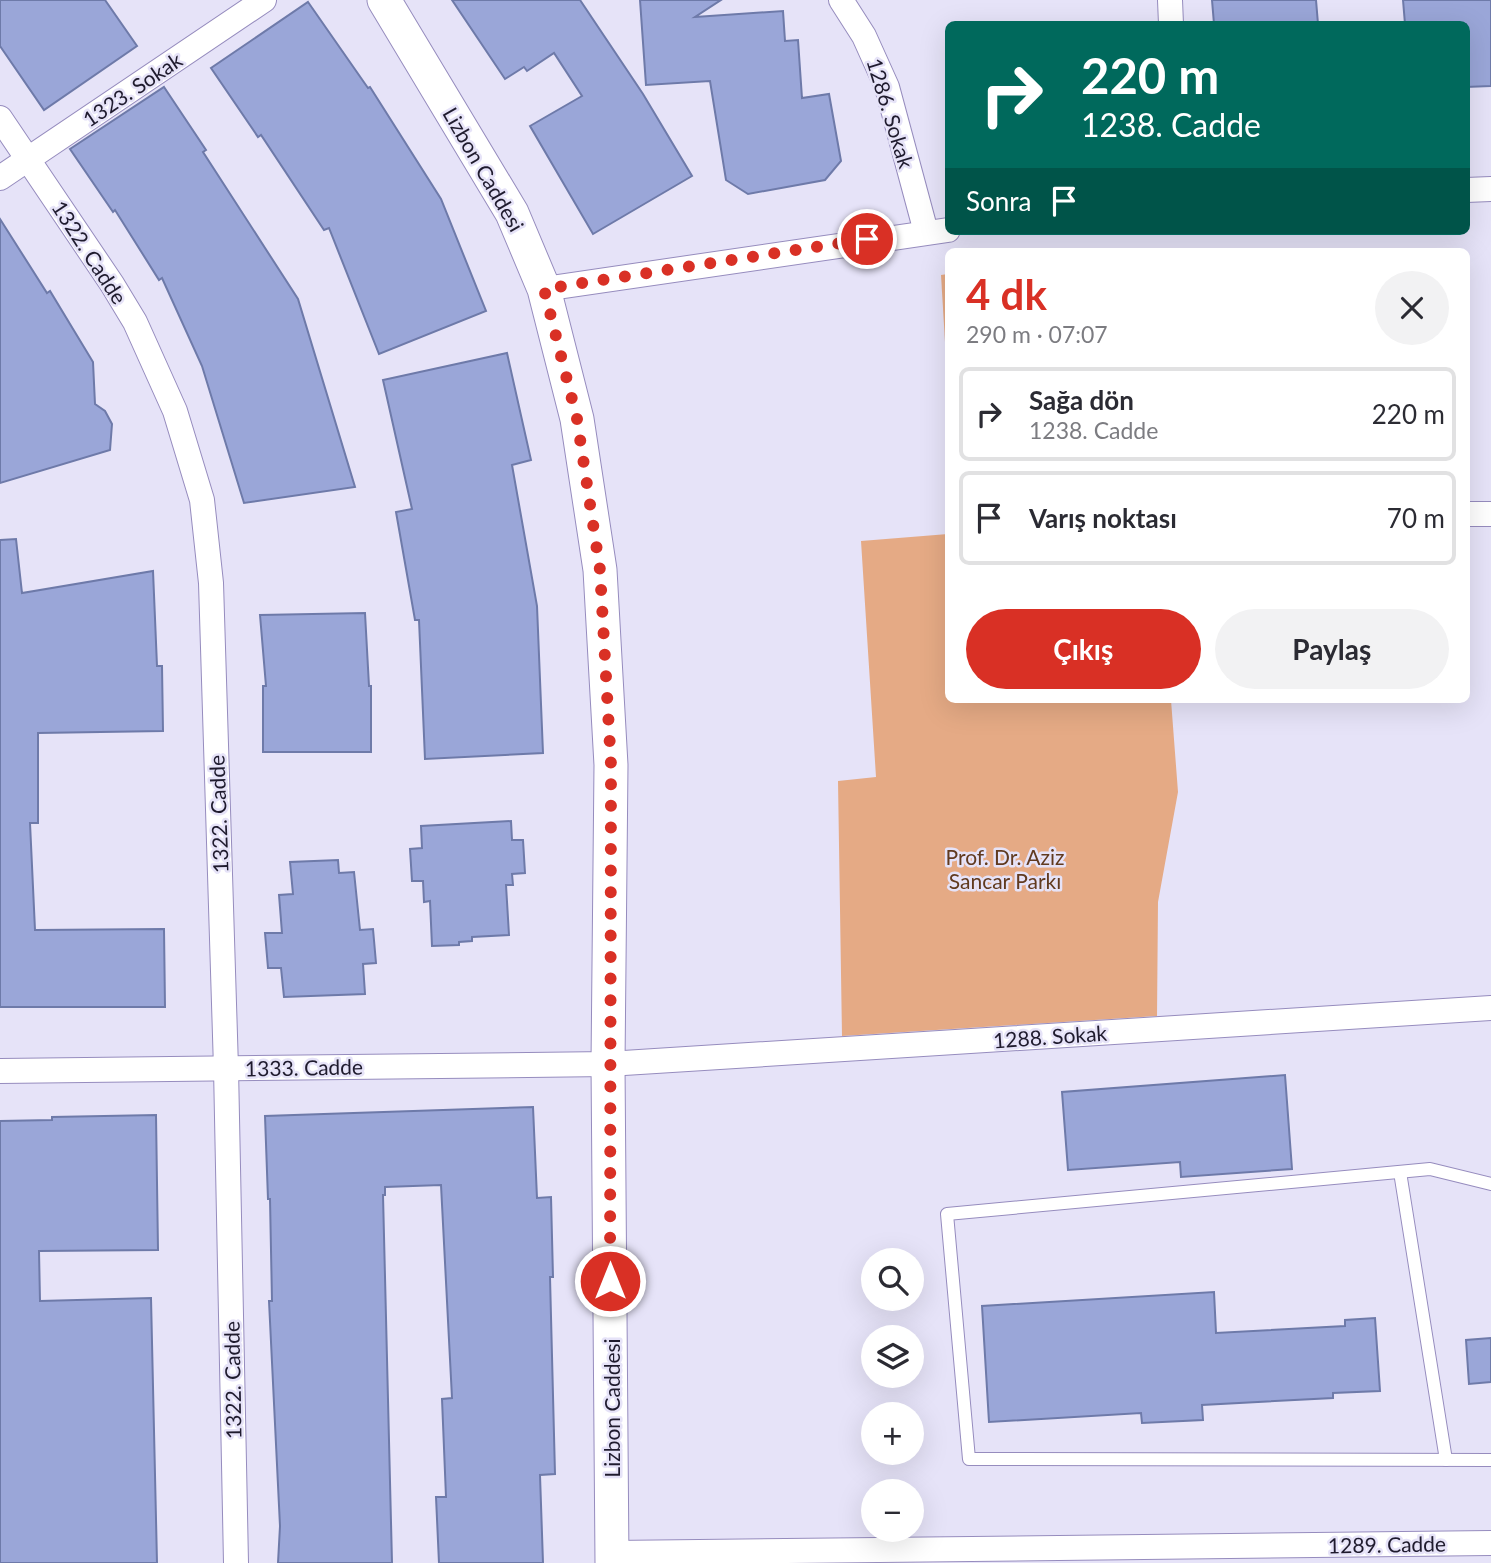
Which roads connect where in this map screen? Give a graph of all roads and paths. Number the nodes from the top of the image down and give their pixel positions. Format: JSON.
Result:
{"nodes":[{"id":1,"x":264,"y":0,"type":"edge"},
{"id":2,"x":384,"y":0,"type":"edge"},
{"id":3,"x":841,"y":0,"type":"edge"},
{"id":4,"x":1170,"y":0,"type":"edge"},
{"id":5,"x":1171,"y":21,"type":"edge"},
{"id":6,"x":0,"y":118,"type":"edge"},
{"id":7,"x":29,"y":158,"type":"junction"},
{"id":8,"x":0,"y":178,"type":"edge"},
{"id":9,"x":1491,"y":188,"type":"edge"},
{"id":10,"x":1470,"y":190,"type":"edge"},
{"id":11,"x":937,"y":231,"type":"edge"},
{"id":12,"x":544,"y":289,"type":"junction"},
{"id":13,"x":1470,"y":514,"type":"edge"},
{"id":14,"x":1491,"y":514,"type":"edge"},
{"id":15,"x":1491,"y":1008,"type":"edge"},
{"id":16,"x":608,"y":1064,"type":"junction"},
{"id":17,"x":226,"y":1068,"type":"junction"},
{"id":18,"x":0,"y":1071,"type":"edge"},
{"id":19,"x":1400,"y":1172,"type":"junction"},
{"id":20,"x":1491,"y":1184,"type":"edge"},
{"id":21,"x":1446,"y":1460,"type":"junction"},
{"id":22,"x":1491,"y":1461,"type":"edge"},
{"id":23,"x":1491,"y":1543,"type":"edge"},
{"id":24,"x":612,"y":1558,"type":"edge"},
{"id":25,"x":236,"y":1563,"type":"edge"}],
"edges":[{"from":1,"to":7,"type":"street","name":"1323. Sokak"},
{"from":2,"to":12,"type":"main road","name":"Lizbon Caddesi"},
{"from":3,"to":11,"type":"street","name":"1286. Sokak"},
{"from":4,"to":5,"type":"street"},
{"from":6,"to":7,"type":"street","name":"1322. Cadde"},
{"from":7,"to":8,"type":"street","name":"1323. Sokak"},
{"from":7,"to":17,"type":"street","name":"1322. Cadde"},
{"from":9,"to":10,"type":"street"},
{"from":11,"to":12,"type":"street"},
{"from":12,"to":16,"type":"main road","name":"Lizbon Caddesi"},
{"from":13,"to":14,"type":"street"},
{"from":15,"to":16,"type":"street","name":"1288. Sokak"},
{"from":16,"to":17,"type":"street","name":"1333. Cadde"},
{"from":16,"to":24,"type":"main road","name":"Lizbon Caddesi"},
{"from":17,"to":18,"type":"street","name":"1333. Cadde"},
{"from":17,"to":25,"type":"street","name":"1322. Cadde"},
{"from":19,"to":20,"type":"lane"},
{"from":19,"to":21,"type":"lane"},
{"from":19,"to":21,"type":"lane"},
{"from":21,"to":22,"type":"lane"},
{"from":23,"to":24,"type":"street","name":"1289. Cadde"}]}
